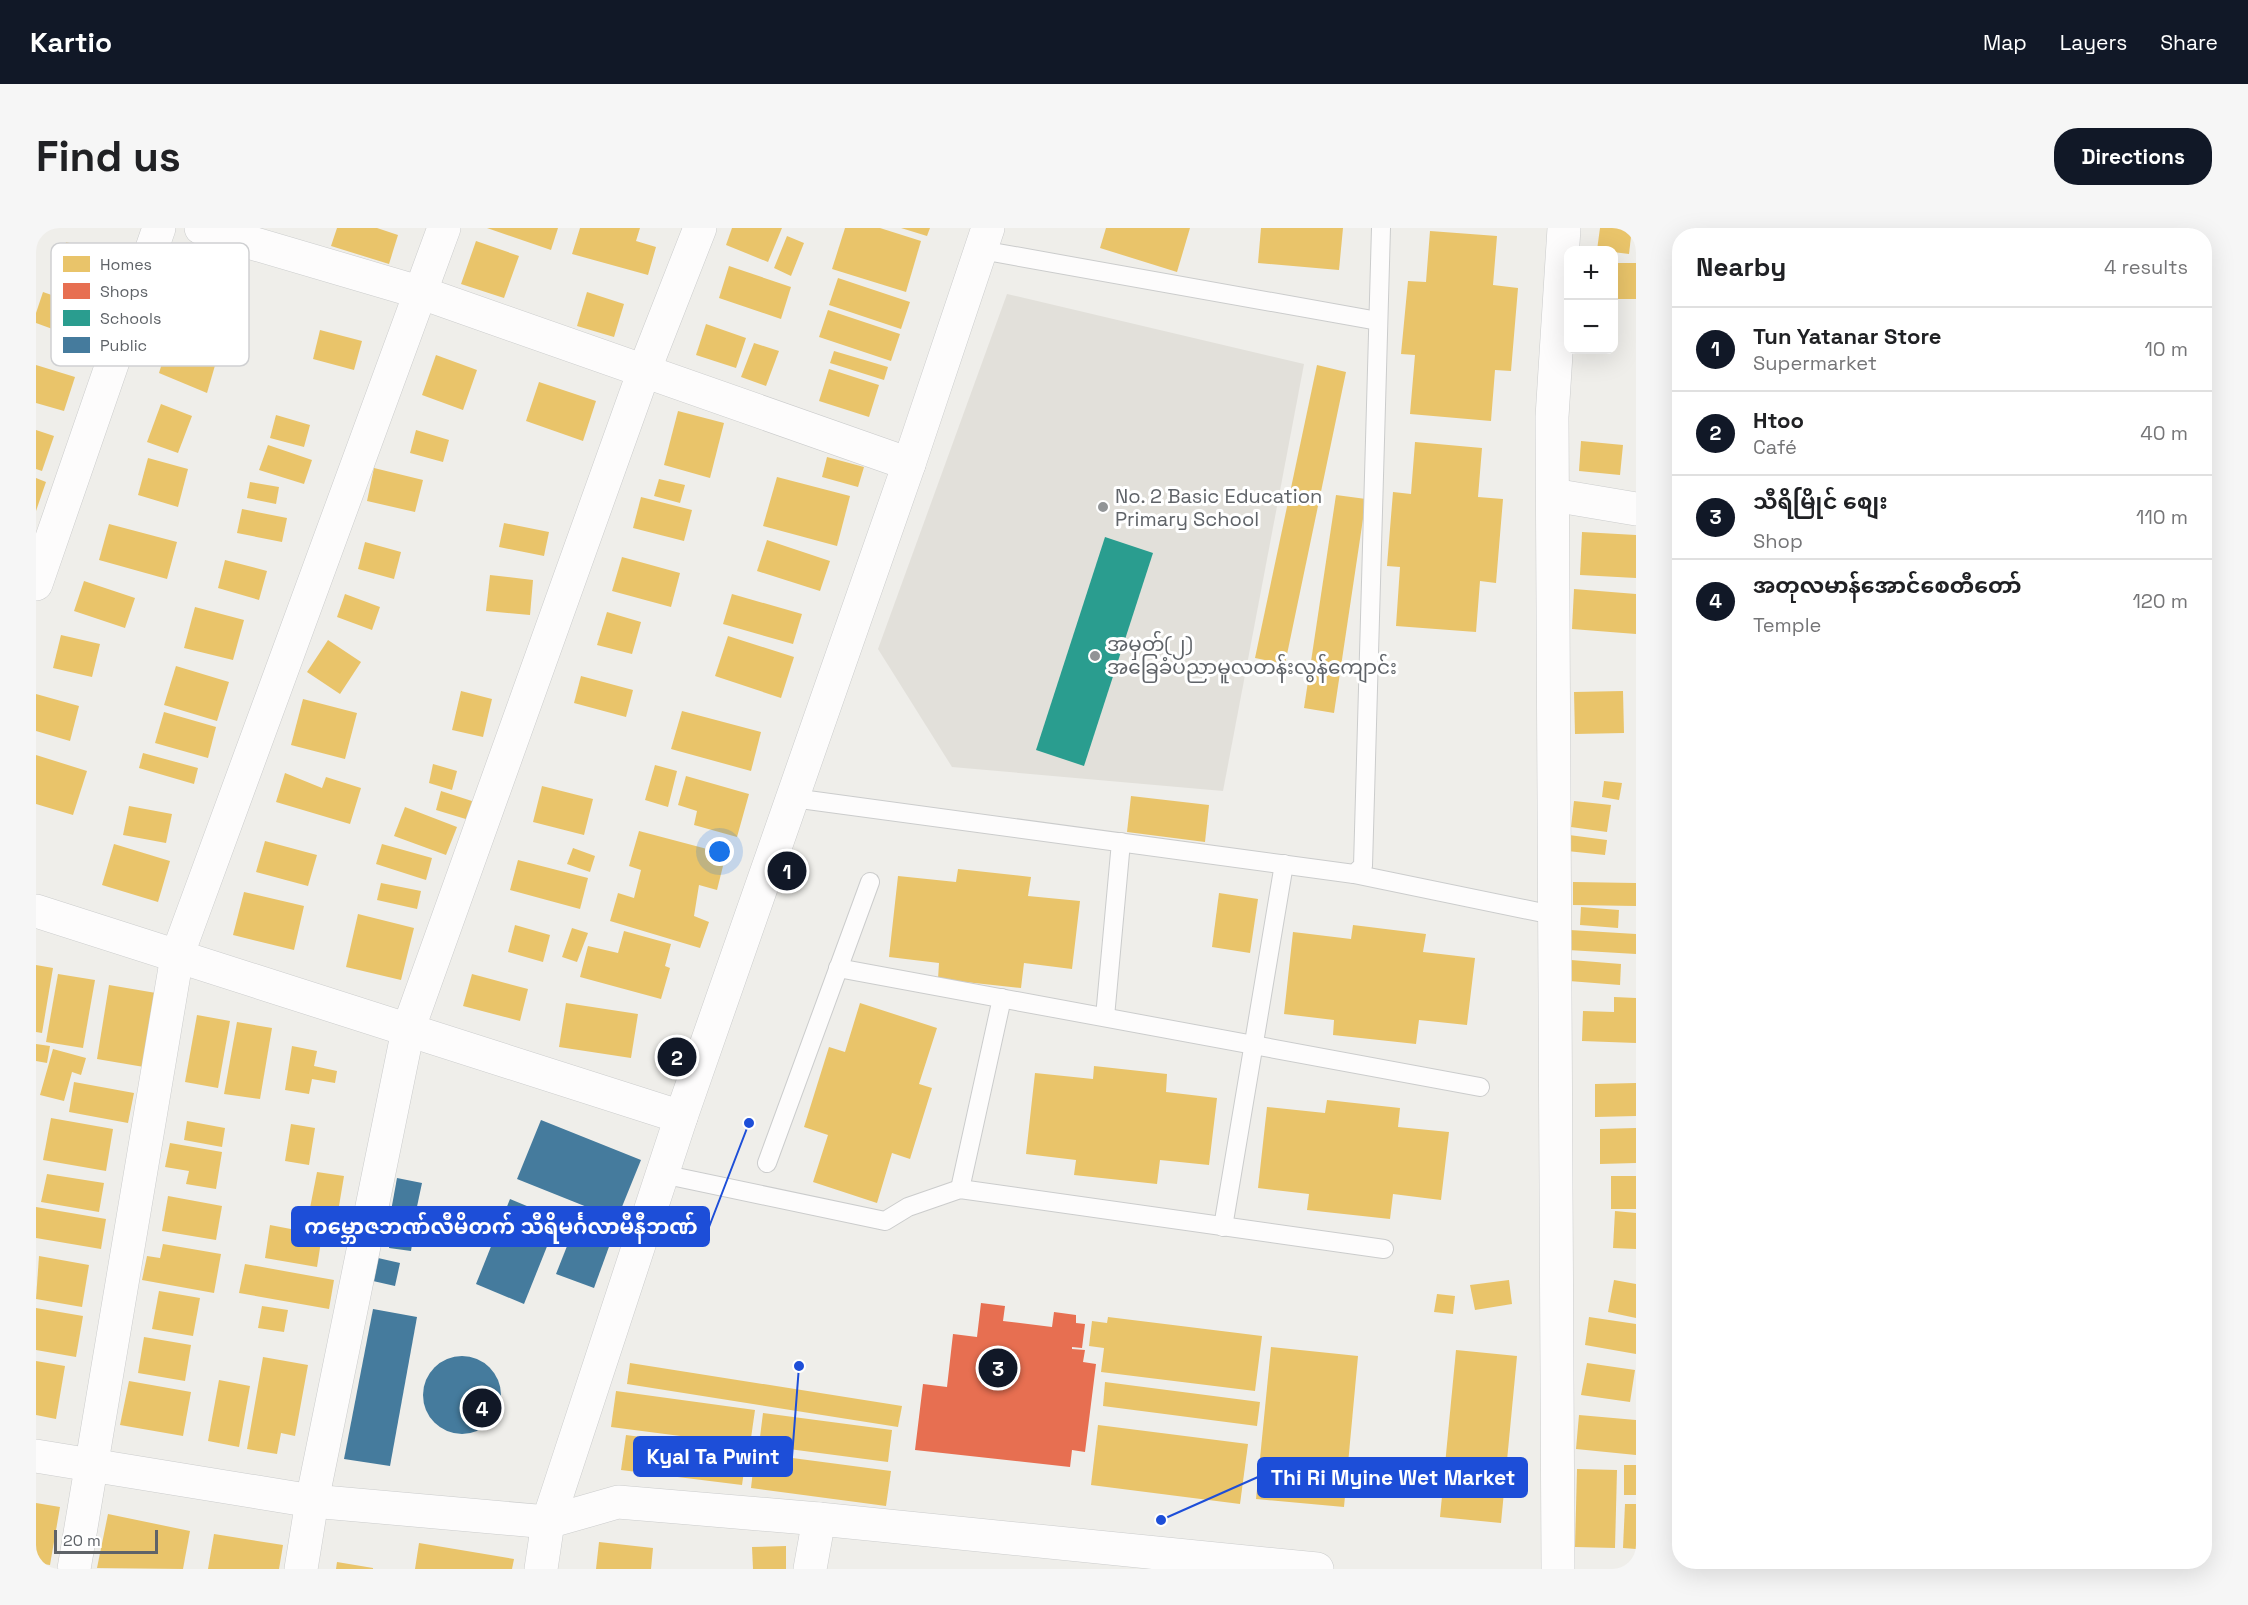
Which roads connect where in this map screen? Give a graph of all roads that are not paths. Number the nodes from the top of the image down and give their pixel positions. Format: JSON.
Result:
{"nodes":[{"id":1,"x":159,"y":228,"type":"edge"},
{"id":2,"x":201,"y":228,"type":"edge"},
{"id":3,"x":444,"y":228,"type":"edge"},
{"id":4,"x":700,"y":228,"type":"edge"},
{"id":5,"x":1381,"y":228,"type":"edge"},
{"id":6,"x":1564,"y":228,"type":"edge"},
{"id":7,"x":985,"y":239,"type":"edge"},
{"id":8,"x":154,"y":243,"type":"edge"},
{"id":9,"x":422,"y":293,"type":"junction"},
{"id":10,"x":1378,"y":321,"type":"junction"},
{"id":11,"x":111,"y":366,"type":"edge"},
{"id":12,"x":644,"y":371,"type":"junction"},
{"id":13,"x":909,"y":464,"type":"junction"},
{"id":14,"x":1553,"y":495,"type":"junction"},
{"id":15,"x":1636,"y":509,"type":"edge"},
{"id":16,"x":36,"y":584,"type":"edge"},
{"id":17,"x":793,"y":798,"type":"junction"},
{"id":18,"x":1120,"y":842,"type":"junction"},
{"id":19,"x":1284,"y":864,"type":"junction"},
{"id":20,"x":1354,"y":874,"type":"junction"},
{"id":21,"x":870,"y":882,"type":"dead end"},
{"id":22,"x":36,"y":911,"type":"edge"},
{"id":23,"x":1553,"y":915,"type":"junction"},
{"id":24,"x":177,"y":956,"type":"junction"},
{"id":25,"x":838,"y":968,"type":"junction"},
{"id":26,"x":1002,"y":998,"type":"junction"},
{"id":27,"x":1105,"y":1017,"type":"junction"},
{"id":28,"x":408,"y":1030,"type":"junction"},
{"id":29,"x":1253,"y":1045,"type":"junction"},
{"id":30,"x":1480,"y":1087,"type":"dead end"},
{"id":31,"x":681,"y":1117,"type":"junction"},
{"id":32,"x":767,"y":1163,"type":"dead end"},
{"id":33,"x":662,"y":1174,"type":"junction"},
{"id":34,"x":960,"y":1189,"type":"junction"},
{"id":35,"x":1223,"y":1227,"type":"junction"},
{"id":36,"x":1384,"y":1249,"type":"dead end"},
{"id":37,"x":36,"y":1456,"type":"edge"},
{"id":38,"x":92,"y":1465,"type":"junction"},
{"id":39,"x":312,"y":1501,"type":"junction"},
{"id":40,"x":819,"y":1519,"type":"junction"},
{"id":41,"x":548,"y":1522,"type":"junction"},
{"id":42,"x":74,"y":1569,"type":"edge"},
{"id":43,"x":302,"y":1569,"type":"edge"},
{"id":44,"x":541,"y":1569,"type":"edge"},
{"id":45,"x":810,"y":1569,"type":"edge"},
{"id":46,"x":1317,"y":1569,"type":"edge"},
{"id":47,"x":1558,"y":1569,"type":"edge"}],
"edges":[{"from":1,"to":8,"type":"street"},
{"from":2,"to":9,"type":"street"},
{"from":3,"to":9,"type":"street"},
{"from":4,"to":12,"type":"street"},
{"from":5,"to":10,"type":"lane"},
{"from":6,"to":14,"type":"street"},
{"from":7,"to":10,"type":"lane"},
{"from":7,"to":13,"type":"street"},
{"from":9,"to":12,"type":"street"},
{"from":9,"to":24,"type":"street"},
{"from":10,"to":20,"type":"lane"},
{"from":11,"to":16,"type":"street"},
{"from":12,"to":13,"type":"street"},
{"from":12,"to":28,"type":"street"},
{"from":13,"to":17,"type":"street"},
{"from":14,"to":15,"type":"street"},
{"from":14,"to":23,"type":"street"},
{"from":17,"to":18,"type":"lane"},
{"from":17,"to":31,"type":"street"},
{"from":18,"to":19,"type":"lane"},
{"from":18,"to":27,"type":"lane"},
{"from":19,"to":20,"type":"lane"},
{"from":19,"to":29,"type":"lane"},
{"from":20,"to":23,"type":"lane"},
{"from":21,"to":25,"type":"lane"},
{"from":22,"to":24,"type":"street"},
{"from":23,"to":47,"type":"street"},
{"from":24,"to":28,"type":"street"},
{"from":24,"to":38,"type":"street"},
{"from":25,"to":26,"type":"lane"},
{"from":25,"to":32,"type":"lane"},
{"from":26,"to":27,"type":"lane"},
{"from":26,"to":34,"type":"lane"},
{"from":27,"to":29,"type":"lane"},
{"from":28,"to":31,"type":"street"},
{"from":28,"to":39,"type":"street"},
{"from":29,"to":30,"type":"lane"},
{"from":29,"to":35,"type":"lane"},
{"from":31,"to":33,"type":"street"},
{"from":33,"to":34,"type":"lane"},
{"from":33,"to":41,"type":"street"},
{"from":34,"to":35,"type":"lane"},
{"from":35,"to":36,"type":"lane"},
{"from":37,"to":38,"type":"street"},
{"from":38,"to":39,"type":"street"},
{"from":38,"to":42,"type":"street"},
{"from":39,"to":41,"type":"street"},
{"from":39,"to":43,"type":"street"},
{"from":40,"to":41,"type":"street"},
{"from":40,"to":45,"type":"street"},
{"from":40,"to":46,"type":"street"},
{"from":41,"to":44,"type":"street"}]}
